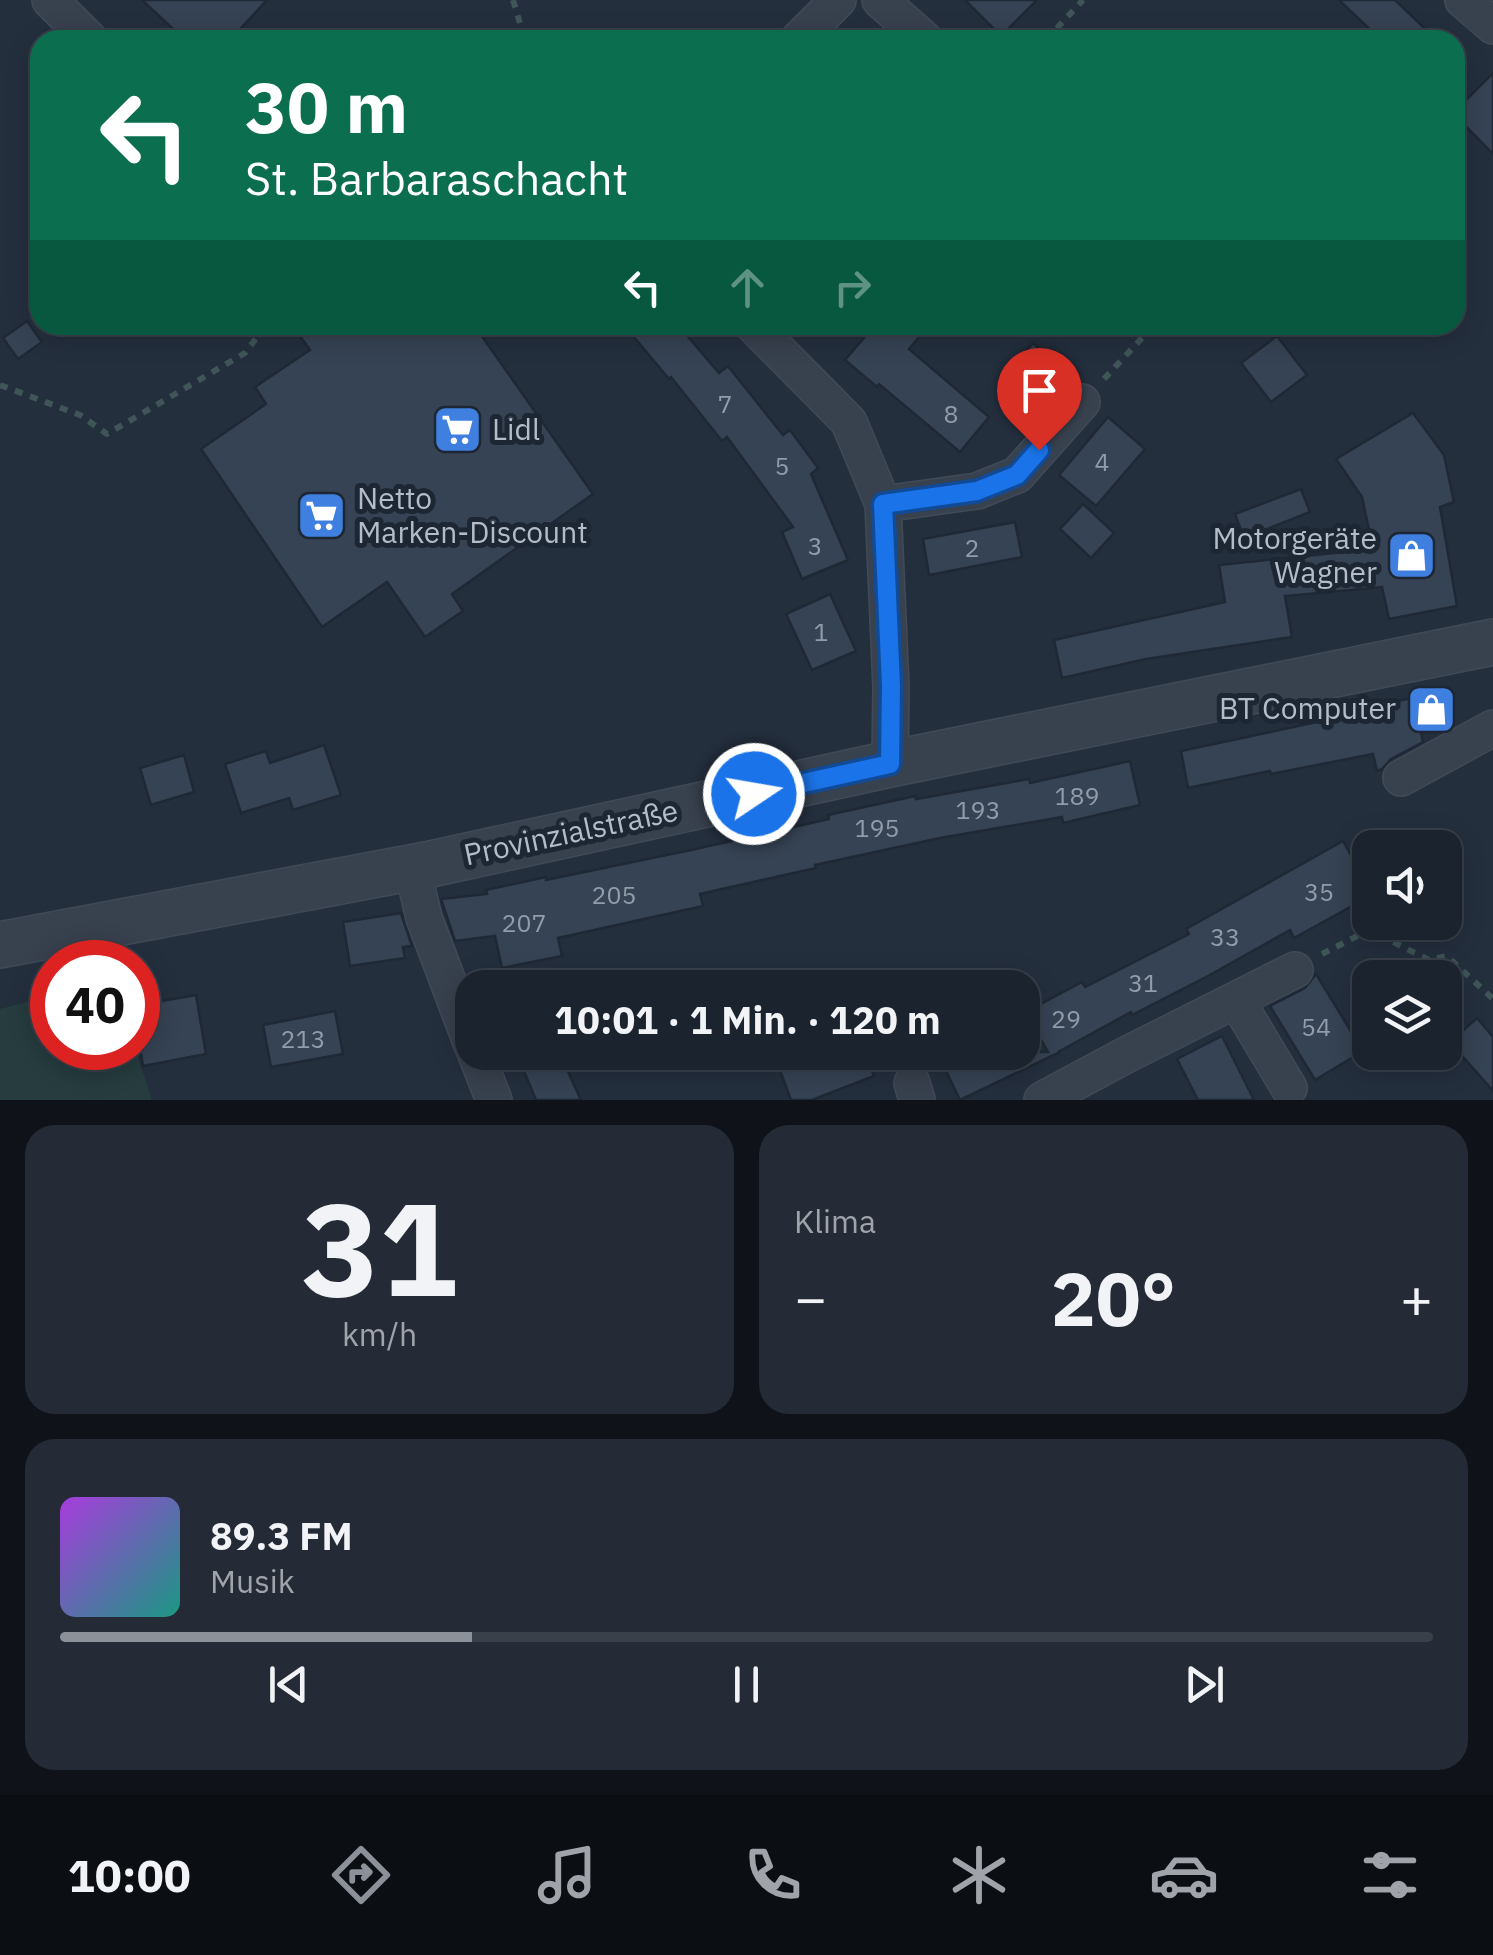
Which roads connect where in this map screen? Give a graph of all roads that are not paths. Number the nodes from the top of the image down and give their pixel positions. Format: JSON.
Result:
{"nodes":[{"id":1,"x":50,"y":0,"type":"edge"},
{"id":2,"x":838,"y":0,"type":"edge"},
{"id":3,"x":880,"y":0,"type":"edge"},
{"id":4,"x":1463,"y":0,"type":"edge"},
{"id":5,"x":1493,"y":26,"type":"edge"},
{"id":6,"x":80,"y":30,"type":"edge"},
{"id":7,"x":808,"y":30,"type":"edge"},
{"id":8,"x":914,"y":30,"type":"edge"},
{"id":9,"x":763,"y":335,"type":"edge"},
{"id":10,"x":1082,"y":402,"type":"road end"},
{"id":11,"x":883,"y":504,"type":"junction"},
{"id":12,"x":1493,"y":642,"type":"edge"},
{"id":13,"x":1493,"y":728,"type":"edge"},
{"id":14,"x":890,"y":764,"type":"junction"},
{"id":15,"x":1401,"y":778,"type":"dead end"},
{"id":16,"x":412,"y":867,"type":"junction"},
{"id":17,"x":0,"y":945,"type":"edge"},
{"id":18,"x":1295,"y":970,"type":"road end"},
{"id":19,"x":455,"y":1000,"type":"edge"},
{"id":20,"x":1237,"y":1001,"type":"junction"},
{"id":21,"x":482,"y":1070,"type":"edge"},
{"id":22,"x":1289,"y":1088,"type":"dead end"},
{"id":23,"x":494,"y":1100,"type":"edge"},
{"id":24,"x":1042,"y":1100,"type":"edge"}],
"edges":[{"from":1,"to":6,"type":"street"},
{"from":2,"to":7,"type":"street"},
{"from":3,"to":8,"type":"street"},
{"from":4,"to":5,"type":"street"},
{"from":9,"to":11,"type":"street"},
{"from":10,"to":11,"type":"street"},
{"from":11,"to":14,"type":"street"},
{"from":12,"to":14,"type":"street","name":"Provinzialstraße"},
{"from":13,"to":15,"type":"street"},
{"from":14,"to":16,"type":"street","name":"Provinzialstraße"},
{"from":16,"to":17,"type":"street","name":"Provinzialstraße"},
{"from":16,"to":19,"type":"street"},
{"from":18,"to":20,"type":"street"},
{"from":20,"to":22,"type":"street"},
{"from":20,"to":24,"type":"street"},
{"from":21,"to":23,"type":"street"}]}
